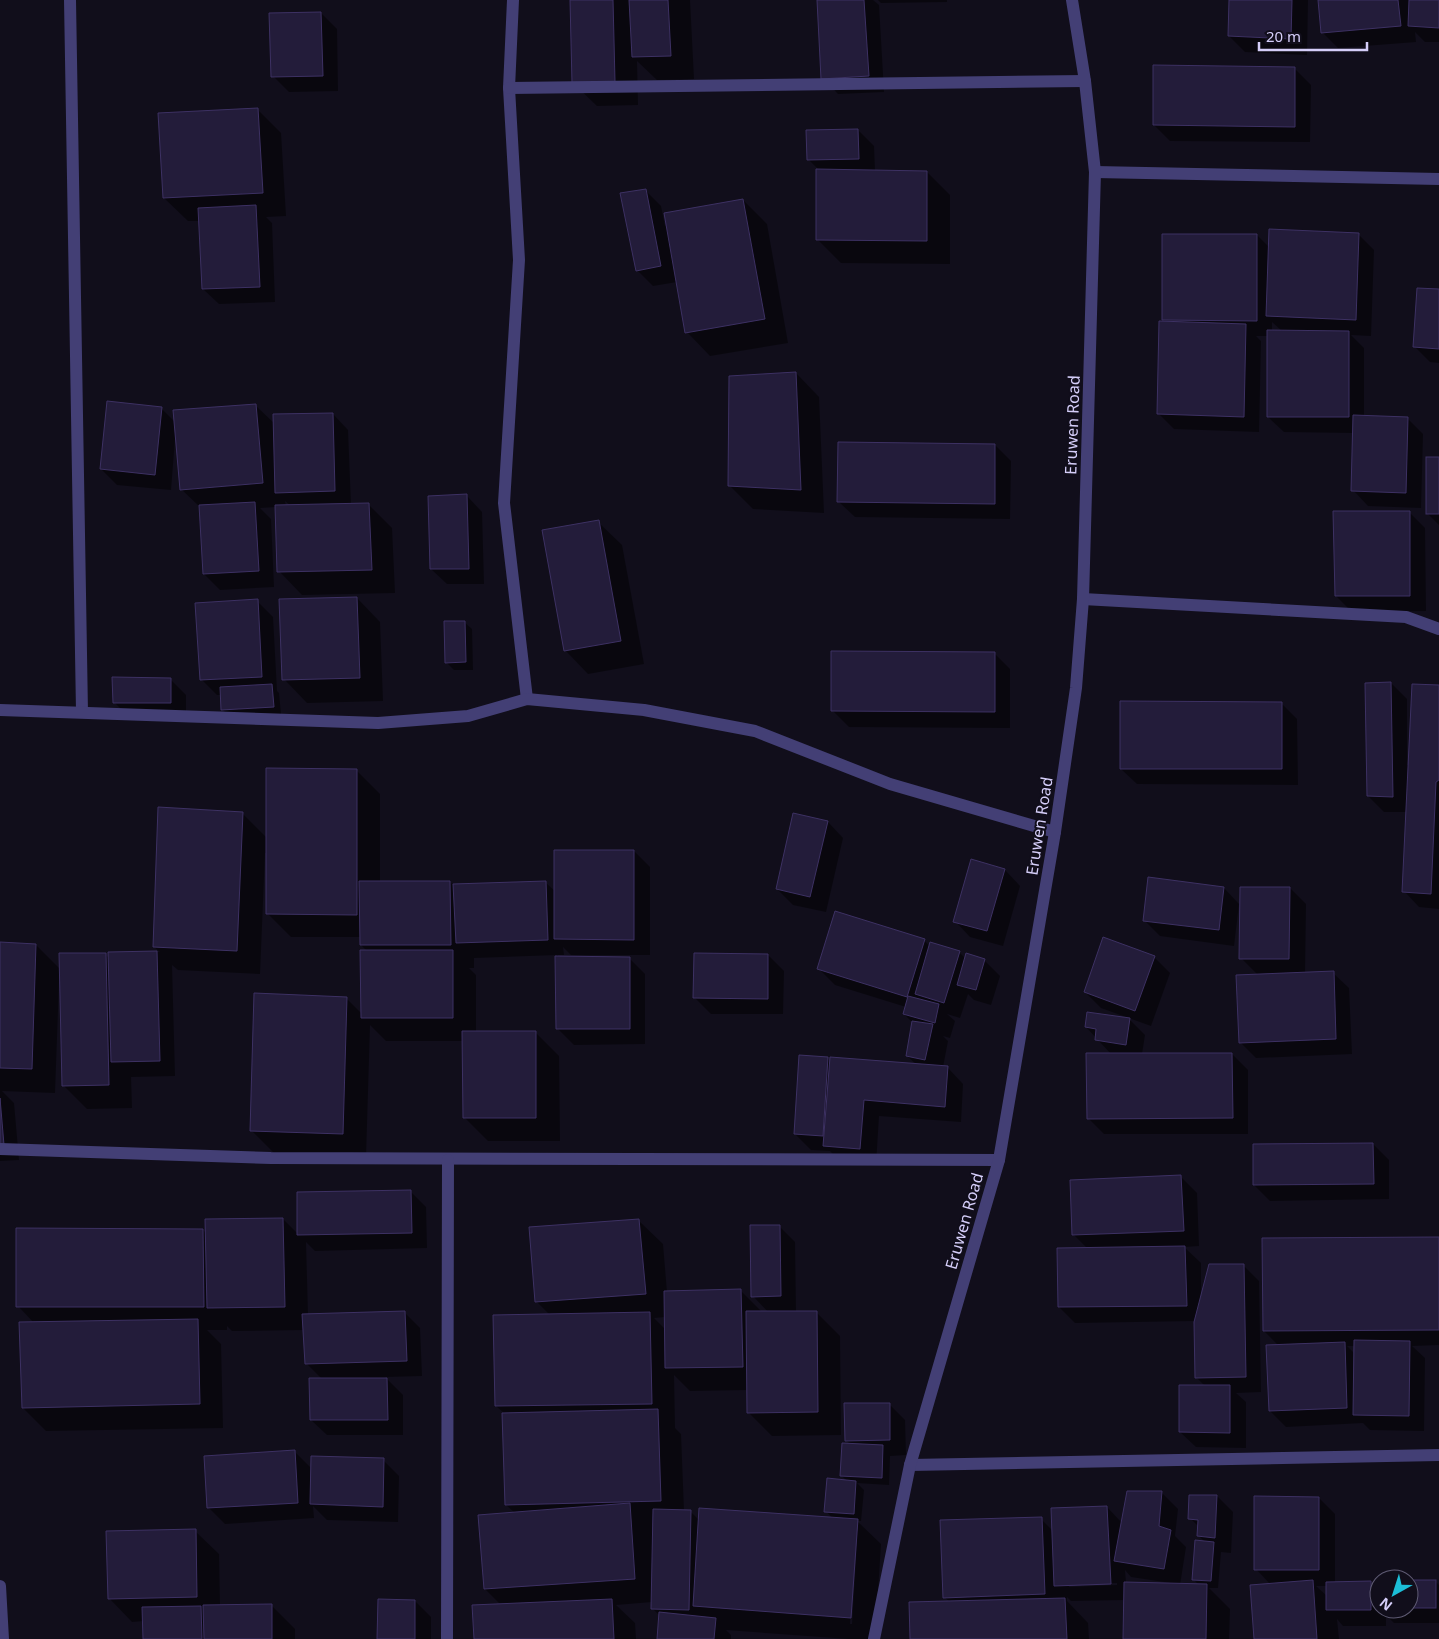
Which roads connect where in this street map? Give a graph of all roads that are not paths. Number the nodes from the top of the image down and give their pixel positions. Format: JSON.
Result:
{"nodes":[{"id":1,"x":70,"y":0,"type":"edge"},
{"id":2,"x":513,"y":0,"type":"edge"},
{"id":3,"x":1072,"y":0,"type":"edge"},
{"id":4,"x":1085,"y":81,"type":"junction"},
{"id":5,"x":509,"y":88,"type":"junction"},
{"id":6,"x":1095,"y":172,"type":"junction"},
{"id":7,"x":1439,"y":180,"type":"edge"},
{"id":8,"x":1083,"y":599,"type":"junction"},
{"id":9,"x":1439,"y":629,"type":"edge"},
{"id":10,"x":527,"y":699,"type":"junction"},
{"id":11,"x":0,"y":710,"type":"edge"},
{"id":12,"x":82,"y":712,"type":"junction"},
{"id":13,"x":1055,"y":832,"type":"junction"},
{"id":14,"x":0,"y":1149,"type":"edge"},
{"id":15,"x":448,"y":1160,"type":"junction"},
{"id":16,"x":999,"y":1160,"type":"junction"},
{"id":17,"x":1439,"y":1455,"type":"edge"},
{"id":18,"x":910,"y":1465,"type":"junction"},
{"id":19,"x":0,"y":1586,"type":"edge"},
{"id":20,"x":3,"y":1639,"type":"edge"},
{"id":21,"x":447,"y":1639,"type":"edge"},
{"id":22,"x":874,"y":1639,"type":"edge"}],
"edges":[{"from":1,"to":12,"type":"street"},
{"from":2,"to":5,"type":"street"},
{"from":3,"to":4,"type":"street","name":"Eruwen Road"},
{"from":4,"to":5,"type":"street"},
{"from":4,"to":6,"type":"street","name":"Eruwen Road"},
{"from":5,"to":10,"type":"street"},
{"from":6,"to":7,"type":"street"},
{"from":6,"to":8,"type":"street","name":"Eruwen Road"},
{"from":8,"to":9,"type":"street"},
{"from":8,"to":13,"type":"street","name":"Eruwen Road"},
{"from":10,"to":12,"type":"street"},
{"from":10,"to":13,"type":"street"},
{"from":11,"to":12,"type":"street"},
{"from":13,"to":16,"type":"street","name":"Eruwen Road"},
{"from":14,"to":15,"type":"street"},
{"from":15,"to":16,"type":"street"},
{"from":15,"to":21,"type":"street"},
{"from":16,"to":18,"type":"street","name":"Eruwen Road"},
{"from":17,"to":18,"type":"street"},
{"from":18,"to":22,"type":"street","name":"Eruwen Road"},
{"from":19,"to":20,"type":"street"}]}
